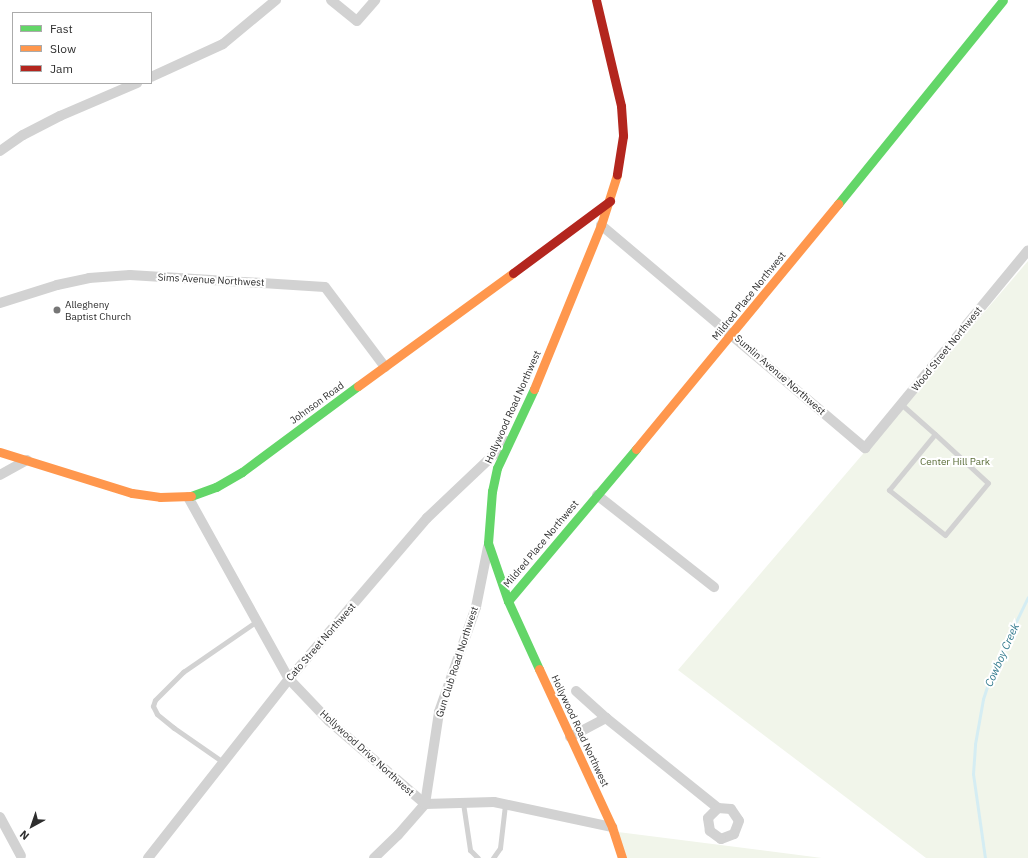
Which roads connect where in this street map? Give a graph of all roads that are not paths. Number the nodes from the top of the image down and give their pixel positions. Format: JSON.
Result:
{"nodes":[{"id":1,"x":276,"y":0,"type":"edge"},
{"id":2,"x":331,"y":0,"type":"edge"},
{"id":3,"x":375,"y":0,"type":"edge"},
{"id":4,"x":596,"y":0,"type":"edge"},
{"id":5,"x":1003,"y":0,"type":"edge"},
{"id":6,"x":152,"y":77,"type":"edge"},
{"id":7,"x":135,"y":84,"type":"edge"},
{"id":8,"x":0,"y":151,"type":"edge"},
{"id":9,"x":610,"y":201,"type":"junction"},
{"id":10,"x":601,"y":225,"type":"junction"},
{"id":11,"x":1028,"y":250,"type":"edge"},
{"id":12,"x":0,"y":303,"type":"edge"},
{"id":13,"x":732,"y":334,"type":"junction"},
{"id":14,"x":385,"y":367,"type":"junction"},
{"id":15,"x":901,"y":404,"type":"junction"},
{"id":16,"x":935,"y":434,"type":"junction"},
{"id":17,"x":509,"y":439,"type":"junction"},
{"id":18,"x":865,"y":448,"type":"joint"},
{"id":19,"x":0,"y":452,"type":"edge"},
{"id":20,"x":27,"y":460,"type":"junction"},
{"id":21,"x":0,"y":475,"type":"edge"},
{"id":22,"x":597,"y":495,"type":"junction"},
{"id":23,"x":188,"y":497,"type":"junction"},
{"id":24,"x":488,"y":543,"type":"junction"},
{"id":25,"x":714,"y":587,"type":"dead end"},
{"id":26,"x":508,"y":601,"type":"junction"},
{"id":27,"x":257,"y":621,"type":"junction"},
{"id":28,"x":289,"y":679,"type":"junction"},
{"id":29,"x":576,"y":692,"type":"dead end"},
{"id":30,"x":606,"y":718,"type":"junction"},
{"id":31,"x":570,"y":737,"type":"junction"},
{"id":32,"x":223,"y":762,"type":"junction"},
{"id":33,"x":463,"y":803,"type":"junction"},
{"id":34,"x":425,"y":804,"type":"junction"},
{"id":35,"x":505,"y":805,"type":"junction"},
{"id":36,"x":718,"y":808,"type":"dead end"},
{"id":37,"x":0,"y":817,"type":"edge"},
{"id":38,"x":612,"y":827,"type":"junction"},
{"id":39,"x":21,"y":856,"type":"dead end"},
{"id":40,"x":148,"y":858,"type":"edge"},
{"id":41,"x":374,"y":858,"type":"edge"},
{"id":42,"x":478,"y":858,"type":"edge"},
{"id":43,"x":493,"y":858,"type":"edge"},
{"id":44,"x":622,"y":858,"type":"edge"}],
"edges":[{"from":1,"to":6,"type":"street"},
{"from":2,"to":3,"type":"street"},
{"from":4,"to":9,"type":"street","name":"Hollywood Road Northwest"},
{"from":5,"to":13,"type":"street","name":"Mildred Place Northwest"},
{"from":7,"to":8,"type":"street"},
{"from":9,"to":10,"type":"street","name":"Hollywood Road Northwest"},
{"from":9,"to":14,"type":"street","name":"Johnson Road"},
{"from":10,"to":13,"type":"street","name":"Sumlin Avenue Northwest"},
{"from":10,"to":17,"type":"street","name":"Hollywood Road Northwest"},
{"from":11,"to":15,"type":"street","name":"Wood Street Northwest"},
{"from":12,"to":14,"type":"street","name":"Sims Avenue Northwest"},
{"from":13,"to":18,"type":"street","name":"Sumlin Avenue Northwest"},
{"from":13,"to":22,"type":"street","name":"Mildred Place Northwest"},
{"from":14,"to":23,"type":"street","name":"Johnson Road"},
{"from":15,"to":16,"type":"lane"},
{"from":15,"to":18,"type":"street","name":"Wood Street Northwest"},
{"from":16,"to":16,"type":"lane"},
{"from":17,"to":24,"type":"street","name":"Hollywood Road Northwest"},
{"from":17,"to":28,"type":"street","name":"Cato Street Northwest"},
{"from":19,"to":20,"type":"street","name":"Johnson Road"},
{"from":20,"to":21,"type":"street"},
{"from":20,"to":23,"type":"street","name":"Johnson Road"},
{"from":22,"to":25,"type":"street"},
{"from":22,"to":26,"type":"street","name":"Mildred Place Northwest"},
{"from":23,"to":27,"type":"street","name":"Hollywood Drive Northwest"},
{"from":24,"to":26,"type":"street","name":"Hollywood Road Northwest"},
{"from":24,"to":34,"type":"street","name":"Gun Club Road Northwest"},
{"from":26,"to":31,"type":"street","name":"Hollywood Road Northwest"},
{"from":27,"to":28,"type":"street","name":"Hollywood Drive Northwest"},
{"from":27,"to":32,"type":"lane"},
{"from":28,"to":32,"type":"street","name":"Cato Street Northwest"},
{"from":28,"to":34,"type":"street","name":"Hollywood Drive Northwest"},
{"from":29,"to":30,"type":"street"},
{"from":30,"to":31,"type":"street"},
{"from":30,"to":36,"type":"street"},
{"from":31,"to":38,"type":"street","name":"Hollywood Road Northwest"},
{"from":32,"to":40,"type":"street","name":"Cato Street Northwest"},
{"from":33,"to":34,"type":"street"},
{"from":33,"to":35,"type":"street"},
{"from":33,"to":42,"type":"lane"},
{"from":34,"to":41,"type":"street"},
{"from":35,"to":38,"type":"street"},
{"from":35,"to":43,"type":"lane"},
{"from":37,"to":39,"type":"street"},
{"from":38,"to":44,"type":"street","name":"Hollywood Road Northwest"}]}
